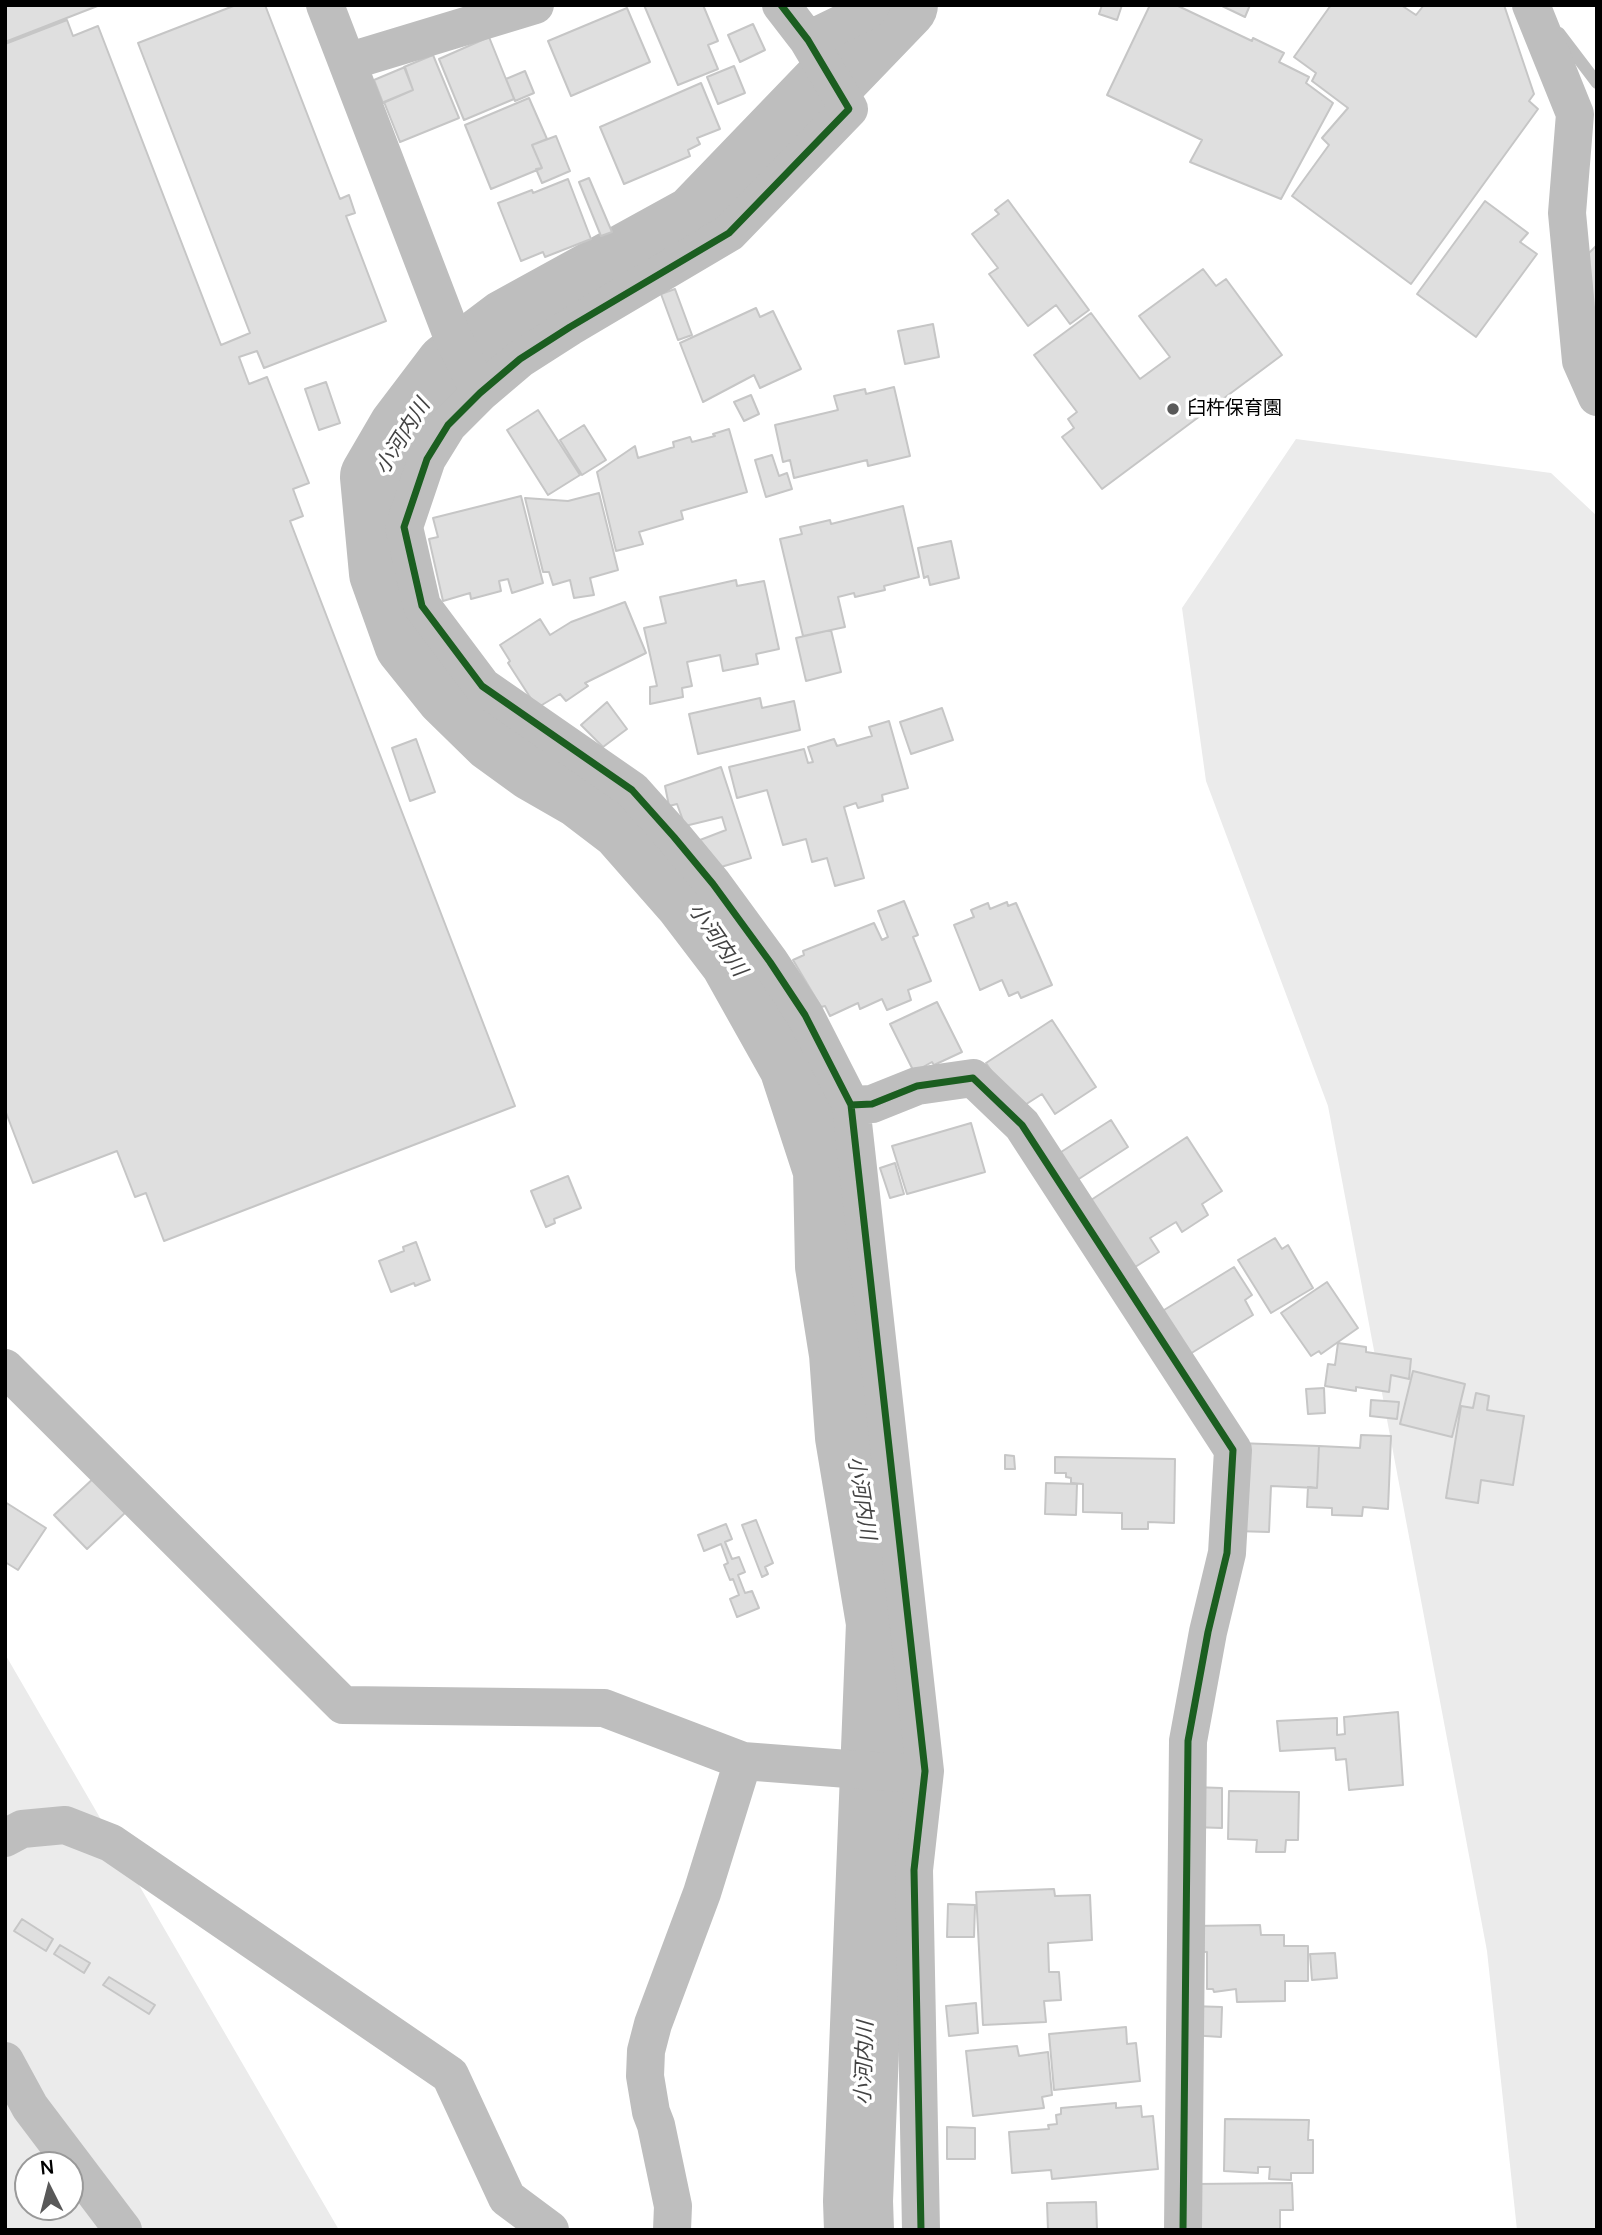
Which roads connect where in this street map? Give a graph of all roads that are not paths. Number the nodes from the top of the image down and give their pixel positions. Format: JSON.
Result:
{"nodes":[{"id":1,"x":325,"y":5,"type":"edge"},
{"id":2,"x":536,"y":5,"type":"edge"},
{"id":3,"x":780,"y":5,"type":"edge"},
{"id":4,"x":871,"y":5,"type":"edge"},
{"id":5,"x":1531,"y":5,"type":"edge"},
{"id":6,"x":812,"y":48,"type":"junction"},
{"id":7,"x":347,"y":62,"type":"junction"},
{"id":8,"x":475,"y":383,"type":"junction"},
{"id":9,"x":1597,"y":397,"type":"edge"},
{"id":10,"x":852,"y":1105,"type":"junction"},
{"id":11,"x":5,"y":1368,"type":"edge"},
{"id":12,"x":743,"y":1761,"type":"junction"},
{"id":13,"x":913,"y":1772,"type":"junction"},
{"id":14,"x":5,"y":1838,"type":"edge"},
{"id":15,"x":5,"y":2061,"type":"edge"},
{"id":16,"x":123,"y":2230,"type":"edge"},
{"id":17,"x":550,"y":2230,"type":"edge"},
{"id":18,"x":672,"y":2230,"type":"edge"},
{"id":19,"x":921,"y":2230,"type":"edge"},
{"id":20,"x":1183,"y":2230,"type":"edge"}],
"edges":[{"from":1,"to":7,"type":"street"},
{"from":2,"to":7,"type":"street"},
{"from":3,"to":6,"type":"street"},
{"from":4,"to":6,"type":"street"},
{"from":5,"to":9,"type":"street"},
{"from":6,"to":8,"type":"street"},
{"from":7,"to":8,"type":"street"},
{"from":8,"to":10,"type":"street"},
{"from":10,"to":13,"type":"street"},
{"from":10,"to":20,"type":"street"},
{"from":11,"to":12,"type":"street"},
{"from":12,"to":13,"type":"street"},
{"from":12,"to":18,"type":"street"},
{"from":13,"to":19,"type":"street"},
{"from":14,"to":17,"type":"street"},
{"from":15,"to":16,"type":"street"}]}
